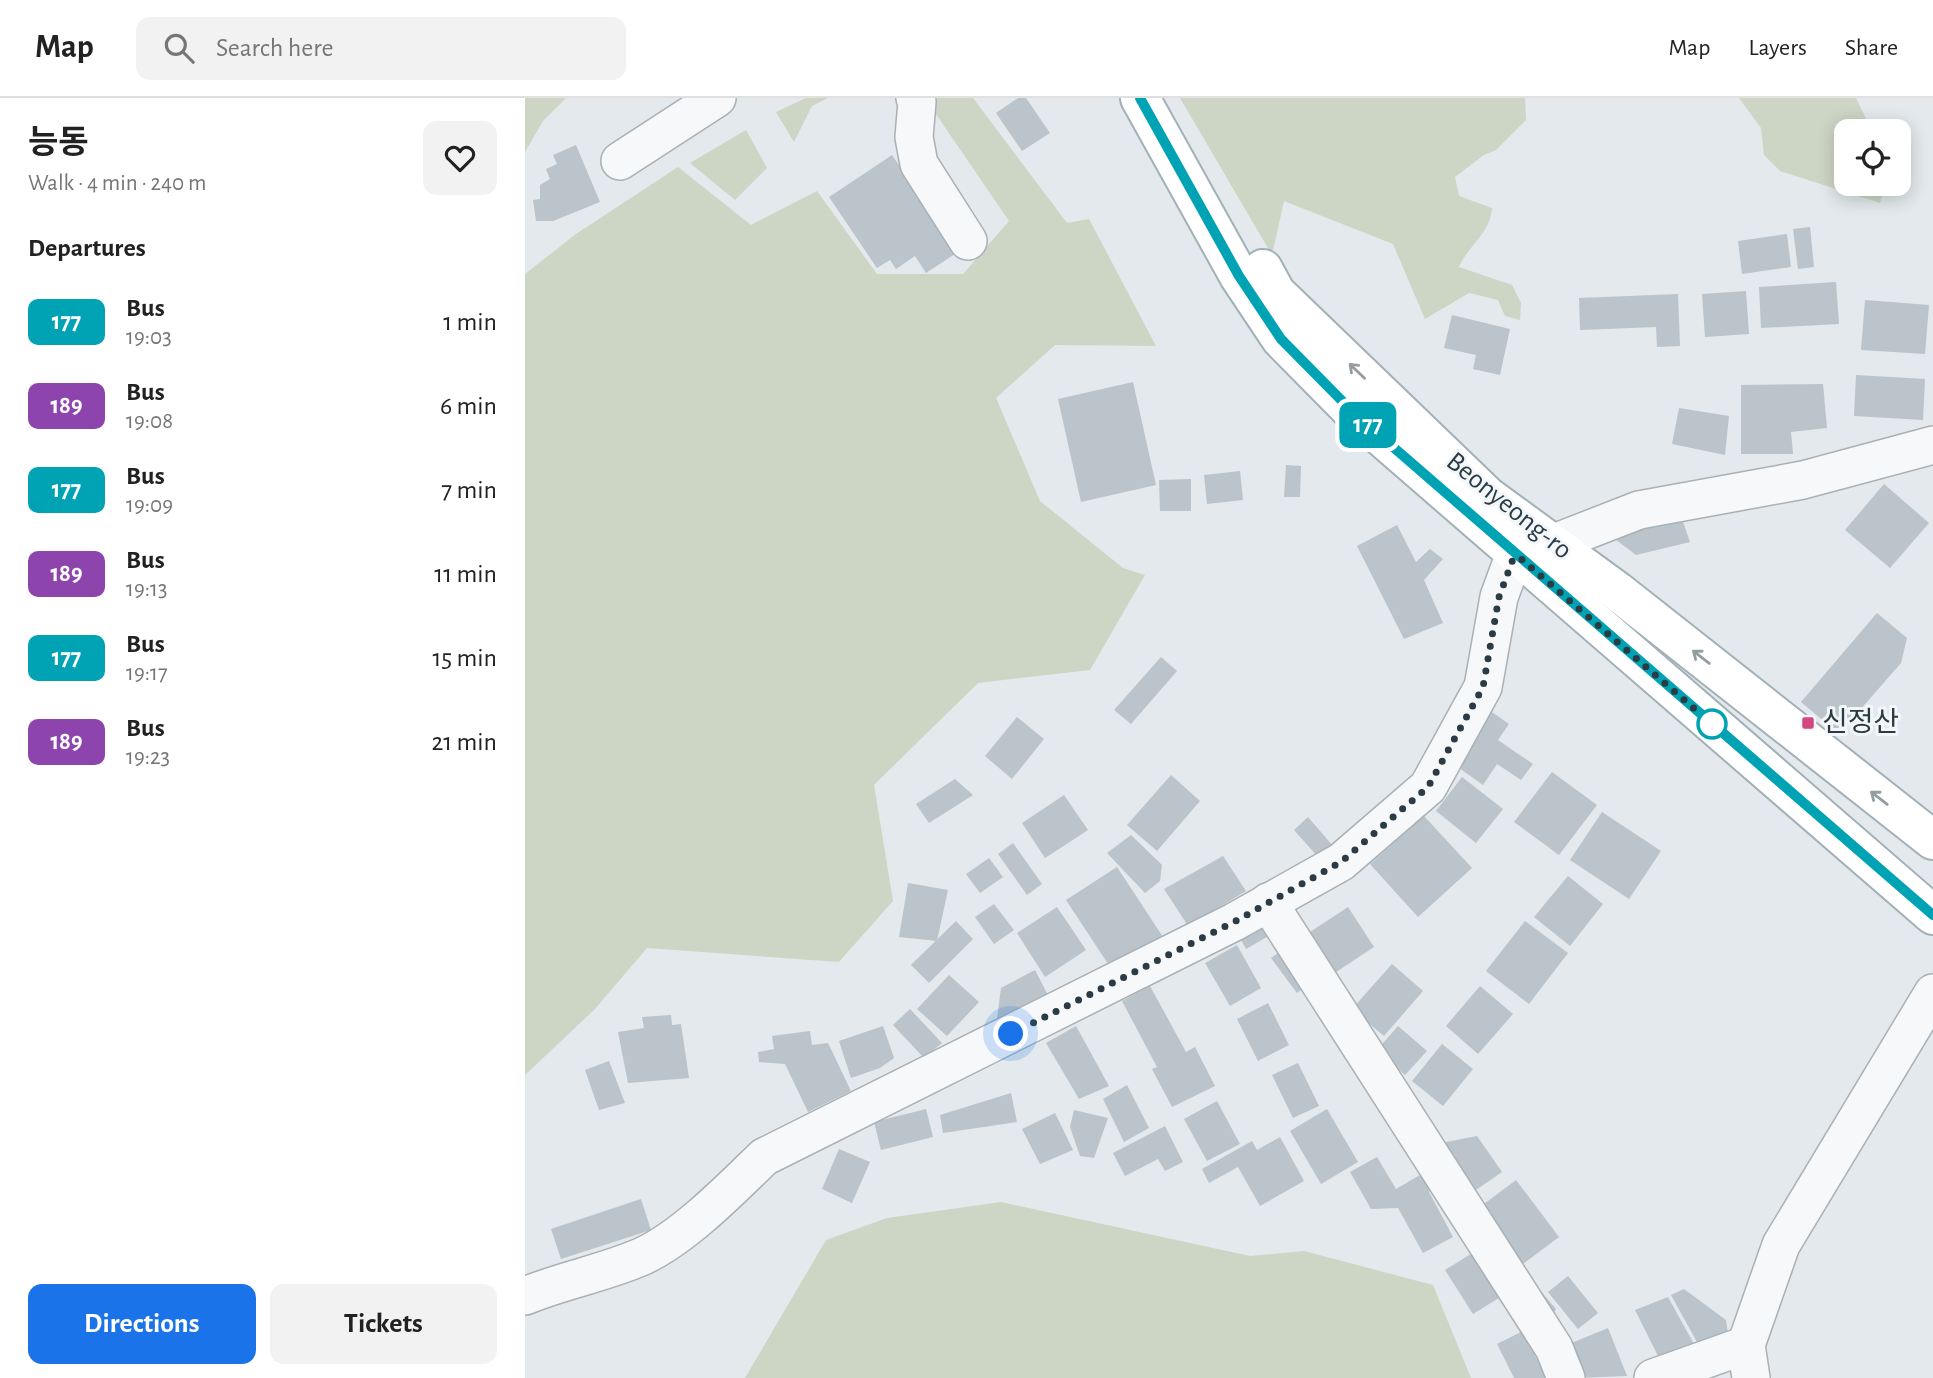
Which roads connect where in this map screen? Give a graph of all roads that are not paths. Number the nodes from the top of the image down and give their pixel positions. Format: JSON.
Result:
{"nodes":[{"id":1,"x":717,"y":98,"type":"edge"},
{"id":2,"x":915,"y":98,"type":"edge"},
{"id":3,"x":1140,"y":98,"type":"edge"},
{"id":4,"x":1166,"y":98,"type":"edge"},
{"id":5,"x":620,"y":161,"type":"dead end"},
{"id":6,"x":968,"y":241,"type":"dead end"},
{"id":7,"x":1933,"y":445,"type":"edge"},
{"id":8,"x":1535,"y":550,"type":"junction"},
{"id":9,"x":1933,"y":840,"type":"edge"},
{"id":10,"x":1268,"y":902,"type":"junction"},
{"id":11,"x":1933,"y":915,"type":"edge"},
{"id":12,"x":1933,"y":993,"type":"edge"},
{"id":13,"x":525,"y":1296,"type":"edge"},
{"id":14,"x":1749,"y":1361,"type":"edge"},
{"id":15,"x":1566,"y":1378,"type":"edge"},
{"id":16,"x":1653,"y":1378,"type":"edge"}],
"edges":[{"from":1,"to":5,"type":"street"},
{"from":2,"to":6,"type":"street"},
{"from":3,"to":8,"type":"main road","name":"Beonyeong-ro"},
{"from":8,"to":4,"type":"main road","name":"Beonyeong-ro","one_way":true},
{"from":7,"to":8,"type":"street"},
{"from":9,"to":8,"type":"main road","name":"Beonyeong-ro","one_way":true},
{"from":8,"to":10,"type":"street"},
{"from":8,"to":11,"type":"main road","name":"Beonyeong-ro"},
{"from":10,"to":13,"type":"street"},
{"from":10,"to":15,"type":"street"},
{"from":12,"to":14,"type":"street"},
{"from":14,"to":16,"type":"street"}]}
